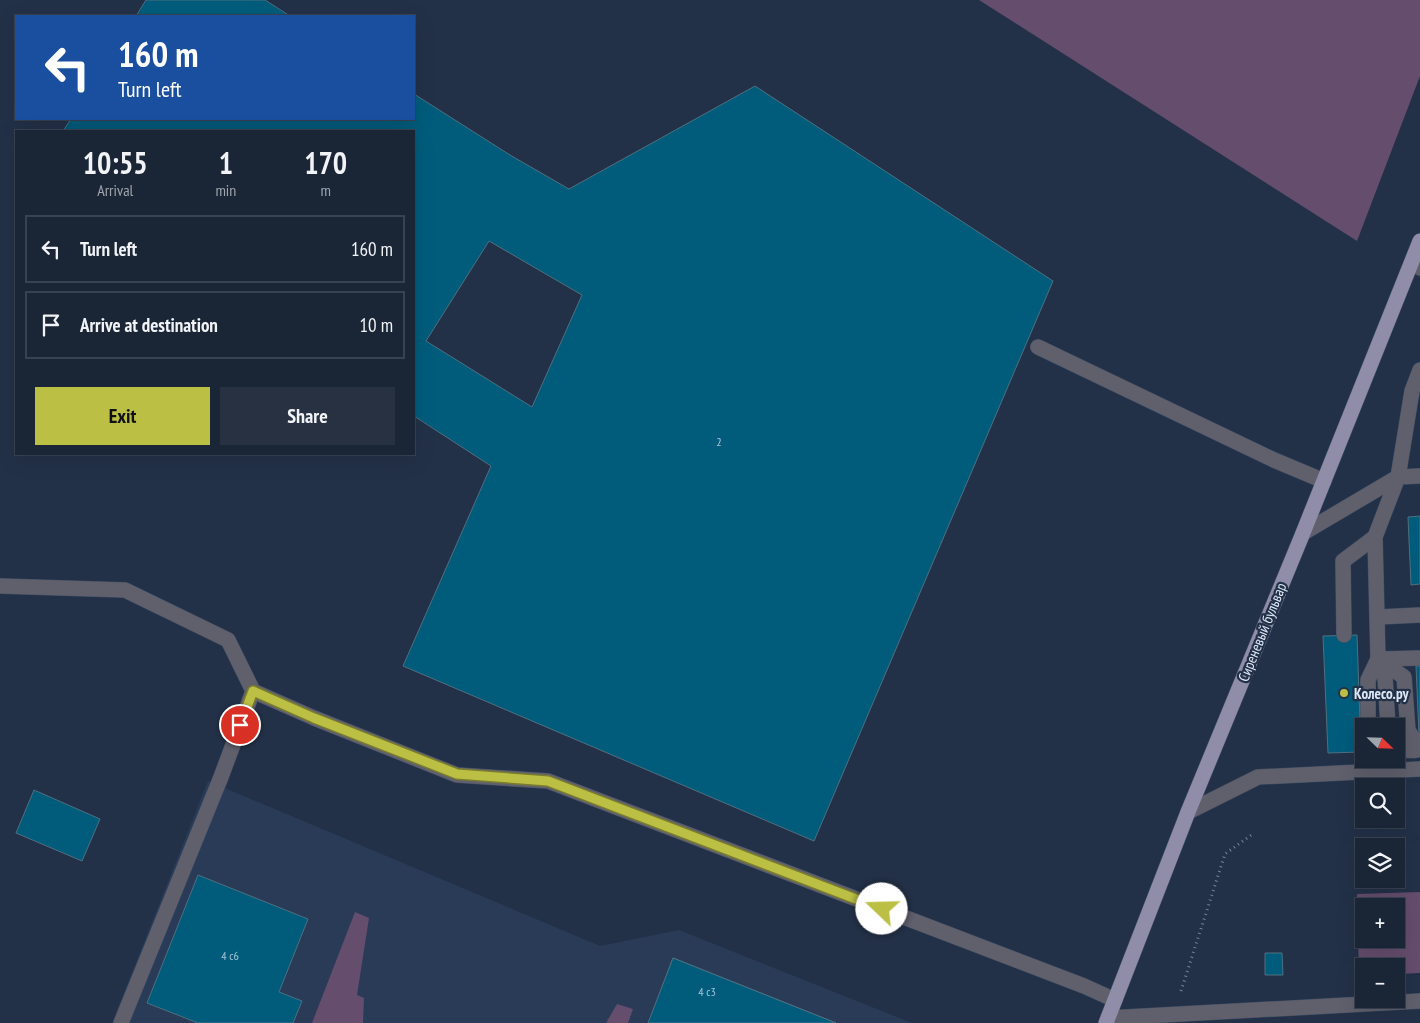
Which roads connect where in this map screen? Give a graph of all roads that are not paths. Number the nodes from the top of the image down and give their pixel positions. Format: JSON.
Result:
{"nodes":[{"id":1,"x":1418,"y":247,"type":"edge"},
{"id":2,"x":1420,"y":268,"type":"edge"},
{"id":3,"x":1038,"y":347,"type":"dead end"},
{"id":4,"x":1420,"y":370,"type":"edge"},
{"id":5,"x":1420,"y":476,"type":"edge"},
{"id":6,"x":1398,"y":477,"type":"junction"},
{"id":7,"x":1324,"y":481,"type":"junction"},
{"id":8,"x":1303,"y":533,"type":"junction"},
{"id":9,"x":1375,"y":537,"type":"junction"},
{"id":10,"x":0,"y":586,"type":"edge"},
{"id":11,"x":1420,"y":615,"type":"edge"},
{"id":12,"x":1378,"y":617,"type":"junction"},
{"id":13,"x":1344,"y":635,"type":"dead end"},
{"id":14,"x":1420,"y":658,"type":"edge"},
{"id":15,"x":1378,"y":660,"type":"junction"},
{"id":16,"x":253,"y":691,"type":"junction"},
{"id":17,"x":1368,"y":718,"type":"edge"},
{"id":18,"x":1388,"y":718,"type":"edge"},
{"id":19,"x":1420,"y":742,"type":"edge"},
{"id":20,"x":1405,"y":750,"type":"edge"},
{"id":21,"x":1420,"y":750,"type":"edge"},
{"id":22,"x":1355,"y":766,"type":"edge"},
{"id":23,"x":1405,"y":768,"type":"edge"},
{"id":24,"x":1420,"y":769,"type":"edge"},
{"id":25,"x":1188,"y":812,"type":"junction"},
{"id":26,"x":1114,"y":1000,"type":"junction"},
{"id":27,"x":1420,"y":1000,"type":"edge"},
{"id":28,"x":1107,"y":1020,"type":"edge"},
{"id":29,"x":121,"y":1023,"type":"edge"}],
"edges":[{"from":1,"to":2,"type":"street"},
{"from":1,"to":7,"type":"main road","name":"Сиреневый бульвар"},
{"from":3,"to":7,"type":"street"},
{"from":4,"to":6,"type":"street"},
{"from":5,"to":6,"type":"street"},
{"from":6,"to":8,"type":"street"},
{"from":6,"to":9,"type":"street"},
{"from":7,"to":8,"type":"main road","name":"Сиреневый бульвар"},
{"from":8,"to":25,"type":"main road","name":"Сиреневый бульвар"},
{"from":9,"to":12,"type":"street"},
{"from":9,"to":13,"type":"street"},
{"from":10,"to":16,"type":"street"},
{"from":11,"to":12,"type":"street"},
{"from":12,"to":15,"type":"street"},
{"from":14,"to":15,"type":"street"},
{"from":15,"to":17,"type":"street"},
{"from":15,"to":18,"type":"street"},
{"from":15,"to":19,"type":"street"},
{"from":16,"to":26,"type":"street"},
{"from":16,"to":29,"type":"street"},
{"from":20,"to":21,"type":"street"},
{"from":22,"to":25,"type":"street"},
{"from":23,"to":24,"type":"street"},
{"from":25,"to":26,"type":"main road","name":"Сиреневый бульвар"},
{"from":26,"to":28,"type":"main road","name":"Сиреневый бульвар"},
{"from":27,"to":28,"type":"street"}]}
